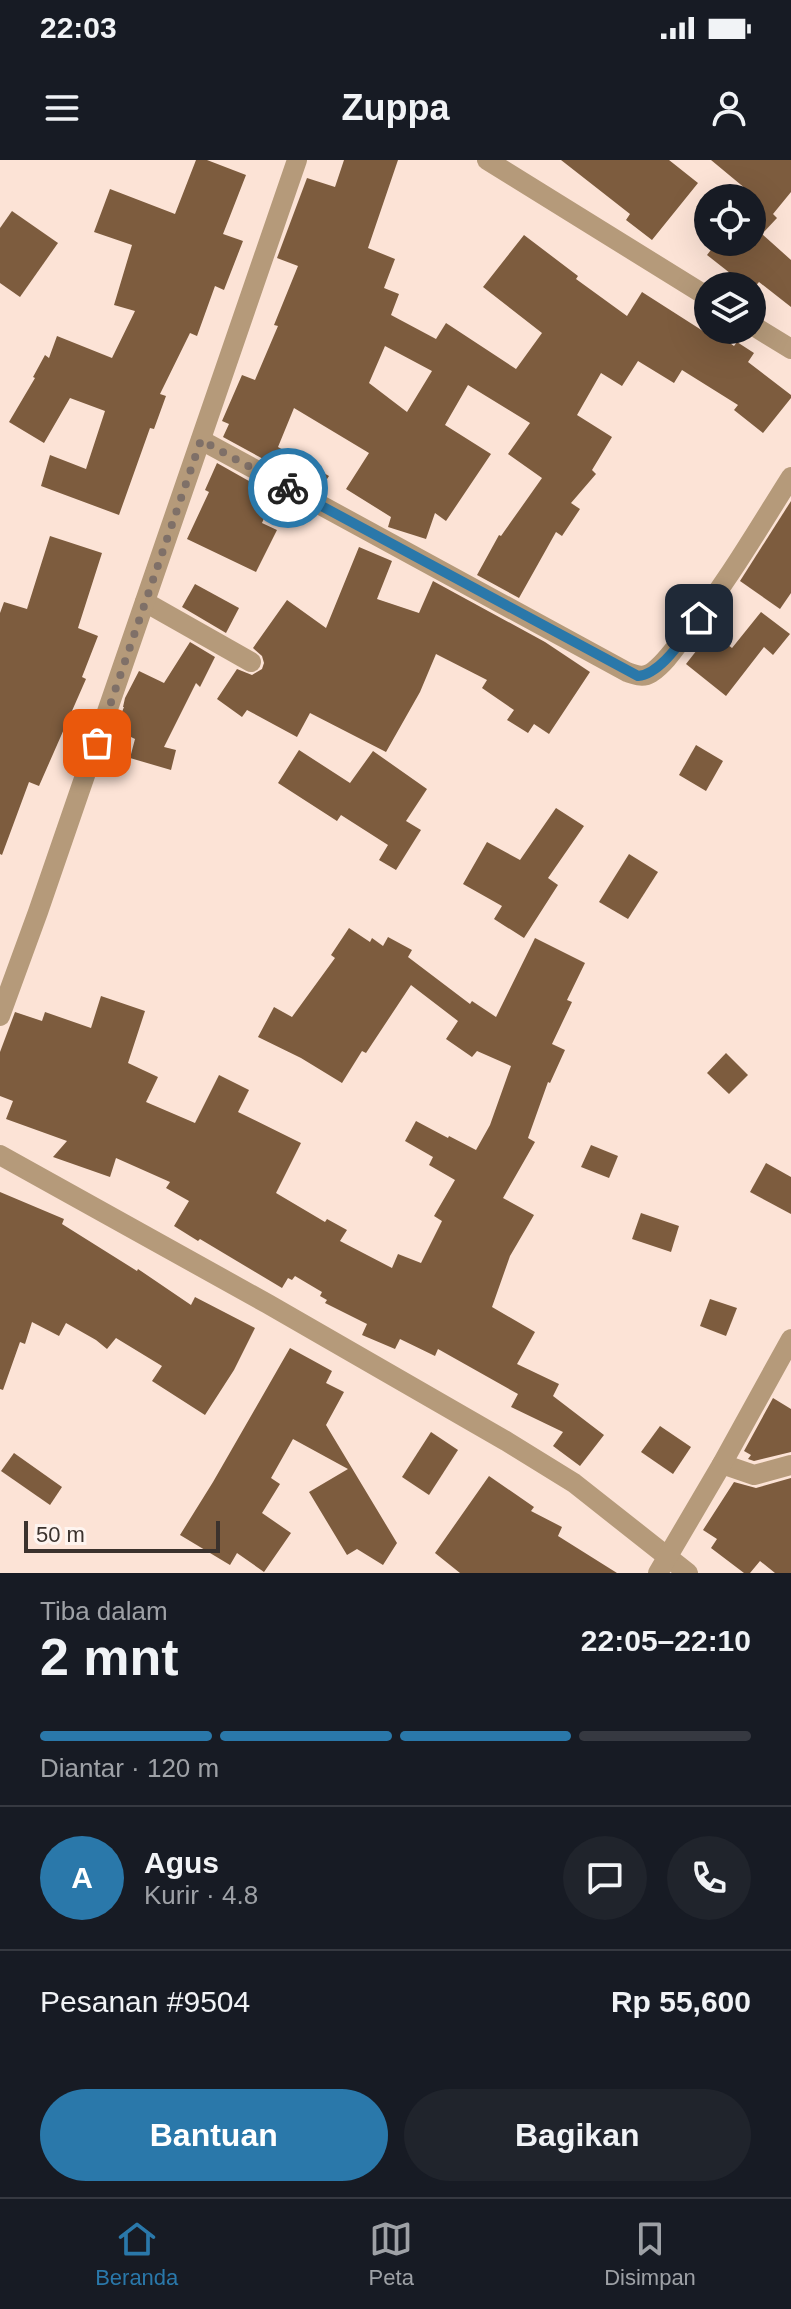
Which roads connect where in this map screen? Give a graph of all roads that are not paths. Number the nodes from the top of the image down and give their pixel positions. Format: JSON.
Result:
{"nodes":[{"id":1,"x":297,"y":160,"type":"edge"},
{"id":2,"x":487,"y":160,"type":"edge"},
{"id":3,"x":694,"y":288,"type":"edge"},
{"id":4,"x":766,"y":334,"type":"edge"},
{"id":5,"x":791,"y":349,"type":"edge"},
{"id":6,"x":201,"y":440,"type":"junction"},
{"id":7,"x":791,"y":477,"type":"edge"},
{"id":8,"x":145,"y":602,"type":"junction"},
{"id":9,"x":251,"y":662,"type":"dead end"},
{"id":10,"x":0,"y":1016,"type":"edge"},
{"id":11,"x":0,"y":1155,"type":"edge"},
{"id":12,"x":791,"y":1339,"type":"edge"},
{"id":13,"x":722,"y":1464,"type":"junction"},
{"id":14,"x":791,"y":1465,"type":"edge"},
{"id":15,"x":662,"y":1565,"type":"edge"},
{"id":16,"x":688,"y":1573,"type":"edge"}],
"edges":[{"from":1,"to":6,"type":"street"},
{"from":2,"to":3,"type":"street"},
{"from":4,"to":5,"type":"street"},
{"from":6,"to":7,"type":"street"},
{"from":6,"to":8,"type":"street"},
{"from":8,"to":9,"type":"street"},
{"from":8,"to":10,"type":"street"},
{"from":11,"to":15,"type":"street"},
{"from":12,"to":13,"type":"street"},
{"from":13,"to":14,"type":"street"},
{"from":13,"to":15,"type":"street"},
{"from":15,"to":16,"type":"street"}]}
